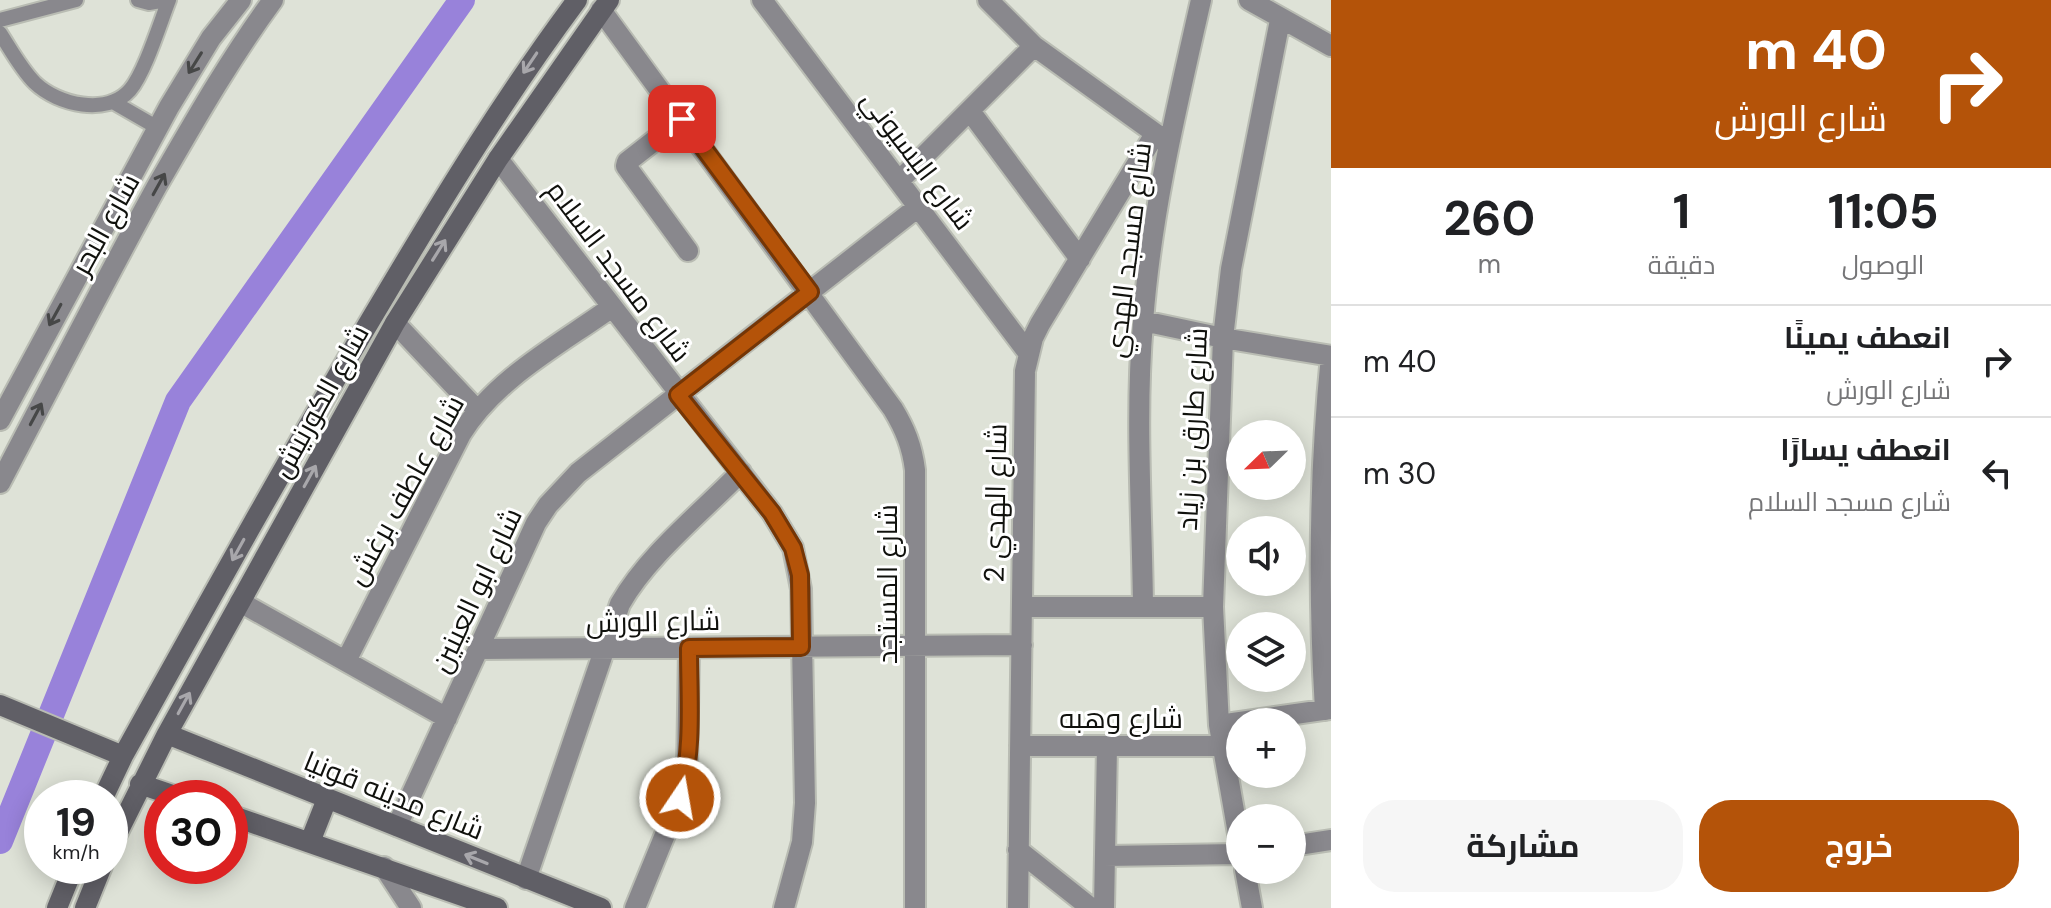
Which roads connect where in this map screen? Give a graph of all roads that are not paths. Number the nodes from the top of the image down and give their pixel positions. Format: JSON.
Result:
{"nodes":[{"id":1,"x":76,"y":0,"type":"edge"},
{"id":2,"x":138,"y":0,"type":"edge"},
{"id":3,"x":168,"y":0,"type":"edge"},
{"id":4,"x":241,"y":0,"type":"edge"},
{"id":5,"x":273,"y":0,"type":"edge"},
{"id":6,"x":577,"y":0,"type":"edge"},
{"id":7,"x":762,"y":0,"type":"edge"},
{"id":8,"x":988,"y":0,"type":"edge"},
{"id":9,"x":1201,"y":0,"type":"edge"},
{"id":10,"x":1249,"y":0,"type":"edge"},
{"id":11,"x":605,"y":5,"type":"edge"},
{"id":12,"x":0,"y":20,"type":"edge"},
{"id":13,"x":1280,"y":20,"type":"junction"},
{"id":14,"x":0,"y":33,"type":"edge"},
{"id":15,"x":1034,"y":46,"type":"junction"},
{"id":16,"x":1331,"y":46,"type":"edge"},
{"id":17,"x":113,"y":102,"type":"junction"},
{"id":18,"x":970,"y":111,"type":"junction"},
{"id":19,"x":682,"y":119,"type":"junction"},
{"id":20,"x":158,"y":128,"type":"junction"},
{"id":21,"x":1162,"y":139,"type":"junction"},
{"id":22,"x":498,"y":159,"type":"junction"},
{"id":23,"x":899,"y":181,"type":"junction"},
{"id":24,"x":918,"y":207,"type":"junction"},
{"id":25,"x":94,"y":244,"type":"junction"},
{"id":26,"x":688,"y":251,"type":"dead end"},
{"id":27,"x":117,"y":259,"type":"junction"},
{"id":28,"x":1080,"y":259,"type":"junction"},
{"id":29,"x":810,"y":292,"type":"junction"},
{"id":30,"x":612,"y":307,"type":"junction"},
{"id":31,"x":1143,"y":321,"type":"junction"},
{"id":32,"x":395,"y":323,"type":"junction"},
{"id":33,"x":1223,"y":338,"type":"junction"},
{"id":34,"x":1029,"y":354,"type":"junction"},
{"id":35,"x":1331,"y":356,"type":"edge"},
{"id":36,"x":7,"y":385,"type":"edge"},
{"id":37,"x":678,"y":395,"type":"junction"},
{"id":38,"x":476,"y":409,"type":"junction"},
{"id":39,"x":0,"y":420,"type":"edge"},
{"id":40,"x":741,"y":472,"type":"junction"},
{"id":41,"x":0,"y":483,"type":"edge"},
{"id":42,"x":1325,"y":528,"type":"edge"},
{"id":43,"x":240,"y":602,"type":"junction"},
{"id":44,"x":1022,"y":607,"type":"junction"},
{"id":45,"x":1143,"y":607,"type":"junction"},
{"id":46,"x":1213,"y":607,"type":"junction"},
{"id":47,"x":1022,"y":645,"type":"junction"},
{"id":48,"x":914,"y":646,"type":"junction"},
{"id":49,"x":801,"y":647,"type":"junction"},
{"id":50,"x":689,"y":648,"type":"junction"},
{"id":51,"x":478,"y":649,"type":"junction"},
{"id":52,"x":604,"y":650,"type":"junction"},
{"id":53,"x":346,"y":661,"type":"junction"},
{"id":54,"x":0,"y":705,"type":"edge"},
{"id":55,"x":1328,"y":709,"type":"edge"},
{"id":56,"x":447,"y":718,"type":"junction"},
{"id":57,"x":1219,"y":725,"type":"junction"},
{"id":58,"x":167,"y":734,"type":"junction"},
{"id":59,"x":1020,"y":746,"type":"junction"},
{"id":60,"x":1107,"y":746,"type":"junction"},
{"id":61,"x":1221,"y":746,"type":"junction"},
{"id":62,"x":123,"y":756,"type":"junction"},
{"id":63,"x":112,"y":780,"type":"edge"},
{"id":64,"x":140,"y":784,"type":"junction"},
{"id":65,"x":144,"y":785,"type":"edge"},
{"id":66,"x":327,"y":799,"type":"junction"},
{"id":67,"x":1232,"y":804,"type":"edge"},
{"id":68,"x":128,"y":810,"type":"edge"},
{"id":69,"x":248,"y":821,"type":"edge"},
{"id":70,"x":397,"y":826,"type":"junction"},
{"id":71,"x":1331,"y":840,"type":"edge"},
{"id":72,"x":310,"y":842,"type":"junction"},
{"id":73,"x":1306,"y":844,"type":"edge"},
{"id":74,"x":1018,"y":850,"type":"junction"},
{"id":75,"x":1226,"y":854,"type":"edge"},
{"id":76,"x":1105,"y":856,"type":"junction"},
{"id":77,"x":384,"y":867,"type":"junction"},
{"id":78,"x":526,"y":879,"type":"junction"},
{"id":79,"x":67,"y":884,"type":"edge"},
{"id":80,"x":95,"y":884,"type":"edge"},
{"id":81,"x":1248,"y":884,"type":"edge"},
{"id":82,"x":57,"y":908,"type":"edge"},
{"id":83,"x":85,"y":908,"type":"edge"},
{"id":84,"x":411,"y":908,"type":"edge"},
{"id":85,"x":497,"y":908,"type":"edge"},
{"id":86,"x":601,"y":908,"type":"edge"},
{"id":87,"x":635,"y":908,"type":"edge"},
{"id":88,"x":784,"y":908,"type":"edge"},
{"id":89,"x":915,"y":908,"type":"edge"},
{"id":90,"x":1018,"y":908,"type":"edge"},
{"id":91,"x":1091,"y":908,"type":"edge"},
{"id":92,"x":1104,"y":908,"type":"edge"},
{"id":93,"x":1252,"y":908,"type":"edge"}],
"edges":[{"from":1,"to":12,"type":"lane"},
{"from":2,"to":3,"type":"lane"},
{"from":3,"to":17,"type":"lane"},
{"from":4,"to":20,"type":"street","name":"شارع البحر","one_way":true},
{"from":27,"to":5,"type":"street","name":"شارع البحر","one_way":true},
{"from":6,"to":62,"type":"main road","name":"شارع الكورنيش","one_way":true},
{"from":7,"to":23,"type":"street","name":"شارع البسيوني"},
{"from":8,"to":15,"type":"street"},
{"from":9,"to":21,"type":"street","name":"شارع مسجد الهدي"},
{"from":10,"to":13,"type":"street"},
{"from":11,"to":19,"type":"street","name":"شارع المستجد"},
{"from":11,"to":22,"type":"main road","name":"شارع الكورنيش"},
{"from":13,"to":16,"type":"street"},
{"from":13,"to":33,"type":"street","name":"شارع طارق بن زياد"},
{"from":14,"to":17,"type":"lane"},
{"from":15,"to":18,"type":"street"},
{"from":15,"to":21,"type":"street"},
{"from":17,"to":20,"type":"lane"},
{"from":18,"to":23,"type":"street"},
{"from":18,"to":28,"type":"street"},
{"from":19,"to":26,"type":"street"},
{"from":19,"to":29,"type":"street","name":"شارع المستجد"},
{"from":20,"to":25,"type":"street","name":"شارع البحر"},
{"from":21,"to":28,"type":"street","name":"شارع الهدي 2"},
{"from":21,"to":31,"type":"street","name":"شارع مسجد الهدي"},
{"from":22,"to":30,"type":"street","name":"شارع مسجد السلام"},
{"from":32,"to":22,"type":"main road","name":"شارع الكورنيش","one_way":true},
{"from":23,"to":24,"type":"street","name":"شارع البسيوني"},
{"from":24,"to":29,"type":"street","name":"شارع ابو العينين"},
{"from":24,"to":34,"type":"street","name":"شارع البسيوني"},
{"from":25,"to":27,"type":"street"},
{"from":25,"to":36,"type":"street","name":"شارع البحر","one_way":true},
{"from":41,"to":27,"type":"street","name":"شارع البحر","one_way":true},
{"from":28,"to":34,"type":"street","name":"شارع الهدي 2"},
{"from":29,"to":37,"type":"street","name":"شارع ابو العينين"},
{"from":29,"to":48,"type":"street","name":"شارع المستجد"},
{"from":30,"to":37,"type":"street","name":"شارع مسجد السلام"},
{"from":30,"to":38,"type":"street","name":"شارع عاطف برغش"},
{"from":31,"to":33,"type":"street"},
{"from":31,"to":45,"type":"street","name":"شارع مسجد الهدي"},
{"from":32,"to":38,"type":"street"},
{"from":43,"to":32,"type":"main road","name":"شارع الكورنيش","one_way":true},
{"from":33,"to":35,"type":"street"},
{"from":33,"to":46,"type":"street","name":"شارع طارق بن زياد"},
{"from":34,"to":44,"type":"street","name":"شارع الهدي 2"},
{"from":35,"to":42,"type":"street"},
{"from":36,"to":39,"type":"street","name":"شارع البحر"},
{"from":37,"to":40,"type":"street","name":"شارع مسجد السلام"},
{"from":37,"to":51,"type":"street","name":"شارع ابو العينين"},
{"from":38,"to":53,"type":"street","name":"شارع عاطف برغش"},
{"from":40,"to":49,"type":"street","name":"شارع مسجد السلام"},
{"from":40,"to":52,"type":"street"},
{"from":42,"to":55,"type":"street"},
{"from":43,"to":53,"type":"street"},
{"from":58,"to":43,"type":"main road","name":"شارع الكورنيش","one_way":true},
{"from":44,"to":45,"type":"street"},
{"from":44,"to":47,"type":"street","name":"شارع الهدي 2"},
{"from":45,"to":46,"type":"street"},
{"from":46,"to":57,"type":"street","name":"شارع طارق بن زياد"},
{"from":47,"to":48,"type":"street","name":"شارع الورش"},
{"from":47,"to":59,"type":"street","name":"شارع الهدي 2"},
{"from":48,"to":49,"type":"street","name":"شارع الورش"},
{"from":48,"to":89,"type":"street","name":"شارع المستجد"},
{"from":49,"to":50,"type":"street","name":"شارع الورش"},
{"from":49,"to":88,"type":"street","name":"شارع مسجد السلام"},
{"from":50,"to":52,"type":"street","name":"شارع الورش"},
{"from":50,"to":87,"type":"street"},
{"from":51,"to":52,"type":"street","name":"شارع الورش"},
{"from":51,"to":56,"type":"street","name":"شارع ابو العينين"},
{"from":52,"to":78,"type":"street"},
{"from":53,"to":56,"type":"street"},
{"from":54,"to":62,"type":"main road"},
{"from":55,"to":57,"type":"street"},
{"from":56,"to":70,"type":"street","name":"شارع ابو العينين"},
{"from":57,"to":61,"type":"street","name":"شارع طارق بن زياد"},
{"from":58,"to":64,"type":"main road","name":"شارع الكورنيش"},
{"from":58,"to":66,"type":"main road","name":"شارع مدينه قونيا"},
{"from":59,"to":60,"type":"street","name":"شارع وهبه"},
{"from":59,"to":74,"type":"street","name":"شارع الهدي 2"},
{"from":60,"to":61,"type":"street","name":"شارع وهبه"},
{"from":60,"to":76,"type":"street"},
{"from":61,"to":67,"type":"street","name":"شارع طارق بن زياد"},
{"from":62,"to":63,"type":"main road","name":"شارع الكورنيش"},
{"from":64,"to":65,"type":"main road"},
{"from":64,"to":68,"type":"main road","name":"شارع الكورنيش"},
{"from":66,"to":70,"type":"main road","name":"شارع مدينه قونيا"},
{"from":66,"to":72,"type":"main road"},
{"from":69,"to":72,"type":"main road"},
{"from":78,"to":70,"type":"main road","name":"شارع مدينه قونيا","one_way":true},
{"from":71,"to":73,"type":"street"},
{"from":72,"to":77,"type":"main road"},
{"from":74,"to":90,"type":"street","name":"شارع الهدي 2"},
{"from":74,"to":91,"type":"street"},
{"from":75,"to":76,"type":"street"},
{"from":76,"to":92,"type":"street"},
{"from":77,"to":84,"type":"street"},
{"from":77,"to":85,"type":"main road"},
{"from":78,"to":86,"type":"main road","name":"شارع مدينه قونيا"},
{"from":79,"to":82,"type":"main road"},
{"from":80,"to":83,"type":"main road"},
{"from":81,"to":93,"type":"street"}]}
